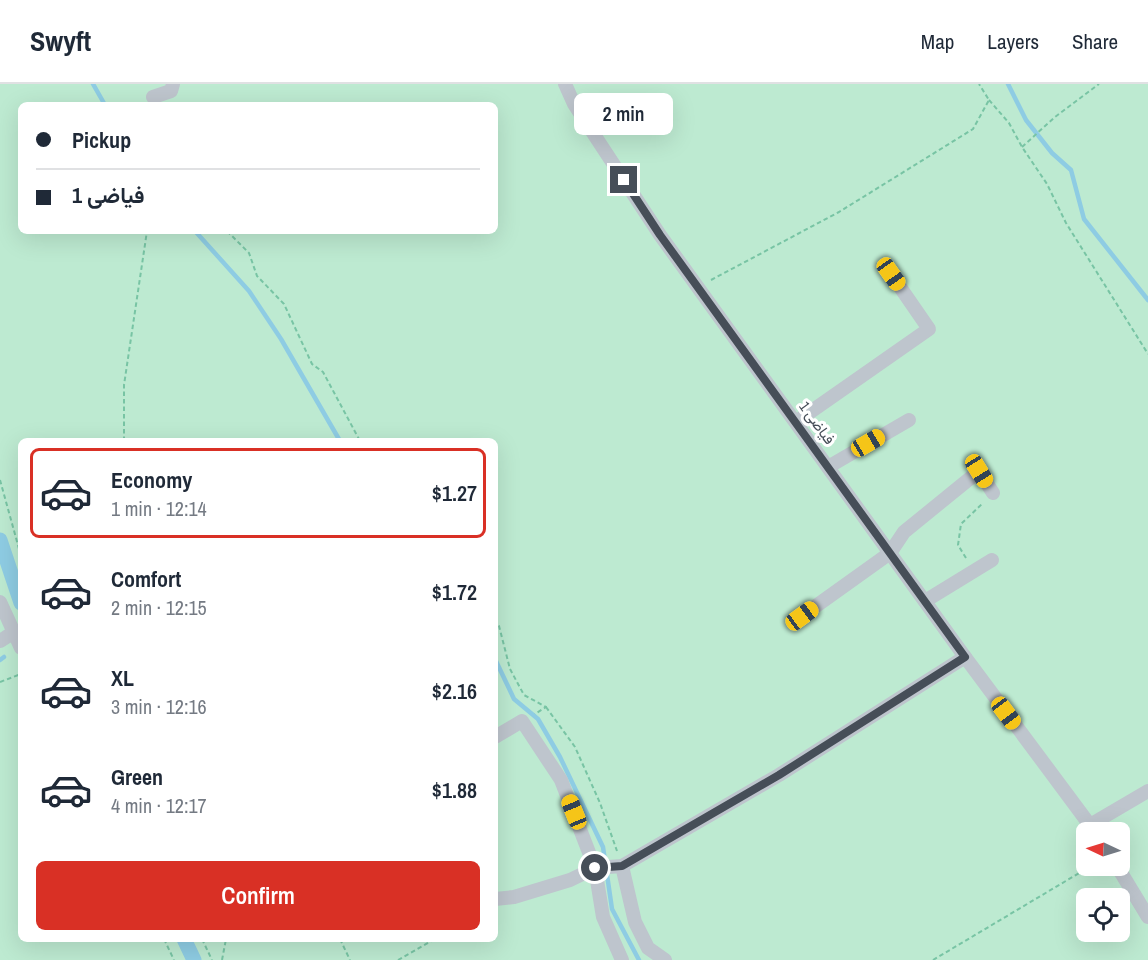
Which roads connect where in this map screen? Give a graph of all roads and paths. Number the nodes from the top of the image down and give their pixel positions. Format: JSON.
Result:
{"nodes":[{"id":1,"x":173,"y":84,"type":"edge"},
{"id":2,"x":565,"y":84,"type":"edge"},
{"id":3,"x":979,"y":84,"type":"edge"},
{"id":4,"x":1099,"y":84,"type":"edge"},
{"id":5,"x":153,"y":97,"type":"dead end"},
{"id":6,"x":989,"y":100,"type":"junction"},
{"id":7,"x":1022,"y":147,"type":"junction"},
{"id":8,"x":147,"y":234,"type":"edge"},
{"id":9,"x":230,"y":234,"type":"edge"},
{"id":10,"x":891,"y":274,"type":"dead end"},
{"id":11,"x":698,"y":287,"type":"junction"},
{"id":12,"x":1148,"y":354,"type":"edge"},
{"id":13,"x":909,"y":420,"type":"dead end"},
{"id":14,"x":796,"y":422,"type":"junction"},
{"id":15,"x":124,"y":438,"type":"edge"},
{"id":16,"x":358,"y":438,"type":"edge"},
{"id":17,"x":828,"y":467,"type":"junction"},
{"id":18,"x":0,"y":480,"type":"edge"},
{"id":19,"x":993,"y":494,"type":"joint"},
{"id":20,"x":18,"y":545,"type":"edge"},
{"id":21,"x":890,"y":553,"type":"junction"},
{"id":22,"x":992,"y":560,"type":"dead end"},
{"id":23,"x":974,"y":571,"type":"junction"},
{"id":24,"x":925,"y":601,"type":"junction"},
{"id":25,"x":0,"y":602,"type":"edge"},
{"id":26,"x":802,"y":616,"type":"dead end"},
{"id":27,"x":498,"y":624,"type":"edge"},
{"id":28,"x":14,"y":633,"type":"junction"},
{"id":29,"x":0,"y":641,"type":"edge"},
{"id":30,"x":18,"y":642,"type":"edge"},
{"id":31,"x":965,"y":657,"type":"junction"},
{"id":32,"x":18,"y":675,"type":"edge"},
{"id":33,"x":0,"y":682,"type":"edge"},
{"id":34,"x":546,"y":707,"type":"junction"},
{"id":35,"x":539,"y":711,"type":"dead end"},
{"id":36,"x":498,"y":735,"type":"edge"},
{"id":37,"x":1148,"y":791,"type":"edge"},
{"id":38,"x":1088,"y":822,"type":"edge"},
{"id":39,"x":1103,"y":822,"type":"edge"},
{"id":40,"x":618,"y":867,"type":"junction"},
{"id":41,"x":597,"y":868,"type":"junction"},
{"id":42,"x":1076,"y":875,"type":"edge"},
{"id":43,"x":1123,"y":876,"type":"edge"},
{"id":44,"x":498,"y":899,"type":"edge"},
{"id":45,"x":1148,"y":917,"type":"edge"},
{"id":46,"x":165,"y":942,"type":"edge"},
{"id":47,"x":203,"y":942,"type":"edge"},
{"id":48,"x":225,"y":942,"type":"edge"},
{"id":49,"x":341,"y":942,"type":"edge"},
{"id":50,"x":430,"y":942,"type":"edge"},
{"id":51,"x":174,"y":960,"type":"edge"},
{"id":52,"x":212,"y":960,"type":"edge"},
{"id":53,"x":222,"y":960,"type":"edge"},
{"id":54,"x":350,"y":960,"type":"edge"},
{"id":55,"x":398,"y":960,"type":"edge"},
{"id":56,"x":622,"y":960,"type":"edge"},
{"id":57,"x":665,"y":960,"type":"edge"},
{"id":58,"x":933,"y":960,"type":"edge"}],
"edges":[{"from":1,"to":5,"type":"street"},
{"from":2,"to":11,"type":"street","name":"فیاضی 1"},
{"from":3,"to":6,"type":"path"},
{"from":4,"to":7,"type":"path"},
{"from":6,"to":7,"type":"path"},
{"from":6,"to":11,"type":"path"},
{"from":7,"to":12,"type":"path"},
{"from":8,"to":15,"type":"path"},
{"from":9,"to":16,"type":"path"},
{"from":10,"to":14,"type":"street"},
{"from":11,"to":14,"type":"street","name":"فیاضی 1"},
{"from":13,"to":17,"type":"street"},
{"from":14,"to":17,"type":"street","name":"فیاضی 1"},
{"from":17,"to":21,"type":"street","name":"فیاضی 1"},
{"from":18,"to":20,"type":"path"},
{"from":19,"to":21,"type":"street"},
{"from":19,"to":23,"type":"path"},
{"from":21,"to":24,"type":"street","name":"فیاضی 1"},
{"from":21,"to":26,"type":"street"},
{"from":22,"to":23,"type":"street"},
{"from":23,"to":24,"type":"street"},
{"from":24,"to":31,"type":"street","name":"فیاضی 1"},
{"from":25,"to":28,"type":"street"},
{"from":27,"to":34,"type":"path"},
{"from":28,"to":29,"type":"street"},
{"from":28,"to":30,"type":"street"},
{"from":31,"to":38,"type":"street","name":"فیاضی 1"},
{"from":31,"to":40,"type":"street"},
{"from":32,"to":33,"type":"path"},
{"from":34,"to":35,"type":"path"},
{"from":34,"to":40,"type":"path"},
{"from":36,"to":41,"type":"street"},
{"from":37,"to":39,"type":"street"},
{"from":40,"to":41,"type":"street"},
{"from":40,"to":57,"type":"street"},
{"from":41,"to":44,"type":"street"},
{"from":41,"to":56,"type":"street"},
{"from":42,"to":58,"type":"path"},
{"from":43,"to":45,"type":"street"},
{"from":46,"to":51,"type":"path"},
{"from":47,"to":52,"type":"path"},
{"from":48,"to":53,"type":"path"},
{"from":49,"to":54,"type":"path"},
{"from":50,"to":55,"type":"path"}]}
